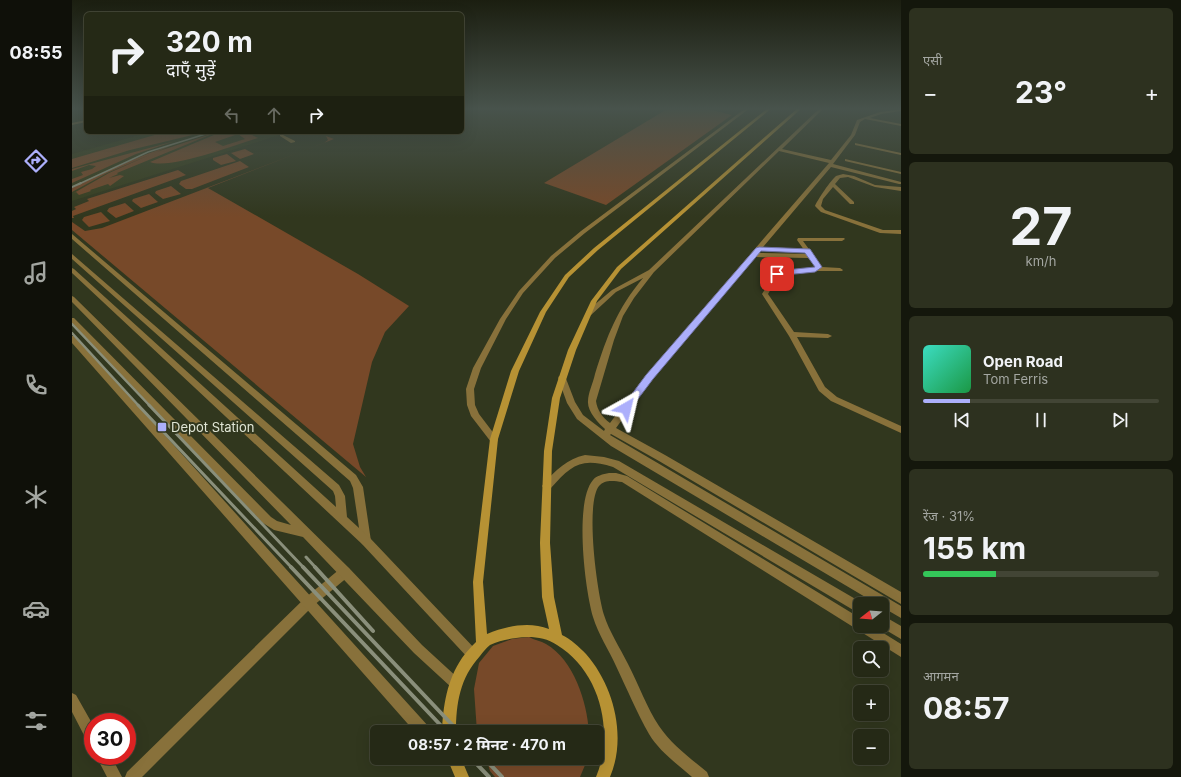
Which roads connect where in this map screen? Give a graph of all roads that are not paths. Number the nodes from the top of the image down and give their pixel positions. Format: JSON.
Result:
{"nodes":[{"id":1,"x":700,"y":144,"type":"edge"},
{"id":2,"x":725,"y":144,"type":"edge"},
{"id":3,"x":759,"y":144,"type":"edge"},
{"id":4,"x":785,"y":144,"type":"edge"},
{"id":5,"x":846,"y":144,"type":"edge"},
{"id":6,"x":858,"y":144,"type":"edge"},
{"id":7,"x":779,"y":150,"type":"junction"},
{"id":8,"x":901,"y":154,"type":"edge"},
{"id":9,"x":846,"y":160,"type":"dead end"},
{"id":10,"x":831,"y":163,"type":"junction"},
{"id":11,"x":901,"y":173,"type":"edge"},
{"id":12,"x":832,"y":184,"type":"junction"},
{"id":13,"x":901,"y":184,"type":"edge"},
{"id":14,"x":901,"y":189,"type":"edge"},
{"id":15,"x":852,"y":203,"type":"dead end"},
{"id":16,"x":901,"y":232,"type":"edge"},
{"id":17,"x":72,"y":236,"type":"edge"},
{"id":18,"x":842,"y":239,"type":"dead end"},
{"id":19,"x":757,"y":252,"type":"junction"},
{"id":20,"x":809,"y":253,"type":"junction"},
{"id":21,"x":72,"y":256,"type":"edge"},
{"id":22,"x":818,"y":269,"type":"junction"},
{"id":23,"x":72,"y":270,"type":"edge"},
{"id":24,"x":840,"y":270,"type":"dead end"},
{"id":25,"x":652,"y":271,"type":"junction"},
{"id":26,"x":72,"y":298,"type":"edge"},
{"id":27,"x":589,"y":313,"type":"junction"},
{"id":28,"x":72,"y":320,"type":"edge"},
{"id":29,"x":791,"y":334,"type":"junction"},
{"id":30,"x":828,"y":336,"type":"dead end"},
{"id":31,"x":72,"y":338,"type":"edge"},
{"id":32,"x":562,"y":378,"type":"junction"},
{"id":33,"x":596,"y":415,"type":"junction"},
{"id":34,"x":582,"y":419,"type":"junction"},
{"id":35,"x":901,"y":430,"type":"edge"},
{"id":36,"x":608,"y":433,"type":"junction"},
{"id":37,"x":494,"y":439,"type":"junction"},
{"id":38,"x":662,"y":458,"type":"junction"},
{"id":39,"x":547,"y":486,"type":"junction"},
{"id":40,"x":695,"y":491,"type":"junction"},
{"id":41,"x":673,"y":503,"type":"junction"},
{"id":42,"x":342,"y":518,"type":"junction"},
{"id":43,"x":306,"y":534,"type":"junction"},
{"id":44,"x":366,"y":541,"type":"junction"},
{"id":45,"x":346,"y":572,"type":"junction"},
{"id":46,"x":901,"y":598,"type":"edge"},
{"id":47,"x":309,"y":602,"type":"junction"},
{"id":48,"x":853,"y":604,"type":"edge"},
{"id":49,"x":901,"y":612,"type":"edge"},
{"id":50,"x":853,"y":619,"type":"edge"},
{"id":51,"x":889,"y":625,"type":"edge"},
{"id":52,"x":875,"y":633,"type":"edge"},
{"id":53,"x":901,"y":633,"type":"edge"},
{"id":54,"x":557,"y":638,"type":"junction"},
{"id":55,"x":482,"y":644,"type":"junction"},
{"id":56,"x":901,"y":651,"type":"edge"},
{"id":57,"x":473,"y":655,"type":"junction"},
{"id":58,"x":455,"y":683,"type":"junction"},
{"id":59,"x":72,"y":699,"type":"edge"},
{"id":60,"x":84,"y":721,"type":"edge"},
{"id":61,"x":418,"y":725,"type":"edge"},
{"id":62,"x":449,"y":725,"type":"edge"},
{"id":63,"x":108,"y":765,"type":"edge"},
{"id":64,"x":452,"y":765,"type":"edge"},
{"id":65,"x":457,"y":765,"type":"edge"},
{"id":66,"x":461,"y":776,"type":"edge"},
{"id":67,"x":606,"y":776,"type":"edge"},
{"id":68,"x":115,"y":777,"type":"edge"},
{"id":69,"x":132,"y":777,"type":"edge"},
{"id":70,"x":702,"y":777,"type":"edge"}],
"edges":[{"from":1,"to":37,"type":"street"},
{"from":2,"to":37,"type":"main road"},
{"from":3,"to":27,"type":"main road"},
{"from":4,"to":7,"type":"street"},
{"from":5,"to":10,"type":"street"},
{"from":6,"to":8,"type":"street"},
{"from":7,"to":10,"type":"street"},
{"from":7,"to":25,"type":"street"},
{"from":9,"to":11,"type":"street"},
{"from":10,"to":13,"type":"street"},
{"from":10,"to":19,"type":"street"},
{"from":12,"to":14,"type":"street"},
{"from":12,"to":15,"type":"street"},
{"from":12,"to":16,"type":"street"},
{"from":17,"to":44,"type":"street"},
{"from":18,"to":20,"type":"street"},
{"from":19,"to":20,"type":"street"},
{"from":19,"to":36,"type":"street"},
{"from":20,"to":22,"type":"street"},
{"from":21,"to":42,"type":"street"},
{"from":22,"to":24,"type":"street"},
{"from":22,"to":29,"type":"street"},
{"from":23,"to":42,"type":"street"},
{"from":25,"to":27,"type":"street"},
{"from":25,"to":33,"type":"street"},
{"from":26,"to":43,"type":"street"},
{"from":27,"to":32,"type":"main road"},
{"from":28,"to":43,"type":"street"},
{"from":29,"to":30,"type":"street"},
{"from":29,"to":35,"type":"street"},
{"from":31,"to":47,"type":"street"},
{"from":32,"to":34,"type":"street"},
{"from":32,"to":39,"type":"main road"},
{"from":33,"to":34,"type":"street"},
{"from":33,"to":36,"type":"street"},
{"from":34,"to":36,"type":"street"},
{"from":36,"to":38,"type":"street"},
{"from":36,"to":40,"type":"street"},
{"from":37,"to":55,"type":"main road"},
{"from":38,"to":40,"type":"street"},
{"from":38,"to":46,"type":"street"},
{"from":39,"to":41,"type":"street"},
{"from":39,"to":54,"type":"main road"},
{"from":40,"to":49,"type":"street"},
{"from":41,"to":48,"type":"street"},
{"from":41,"to":50,"type":"street"},
{"from":41,"to":70,"type":"street"},
{"from":42,"to":44,"type":"street"},
{"from":43,"to":45,"type":"street"},
{"from":44,"to":57,"type":"street"},
{"from":45,"to":47,"type":"street"},
{"from":45,"to":58,"type":"street"},
{"from":47,"to":61,"type":"street"},
{"from":47,"to":69,"type":"street"},
{"from":51,"to":53,"type":"street"},
{"from":52,"to":56,"type":"street"},
{"from":54,"to":55,"type":"main road"},
{"from":54,"to":67,"type":"main road"},
{"from":55,"to":57,"type":"main road"},
{"from":57,"to":58,"type":"main road"},
{"from":58,"to":62,"type":"main road"},
{"from":59,"to":60,"type":"street"},
{"from":63,"to":68,"type":"street"},
{"from":64,"to":66,"type":"street"},
{"from":65,"to":66,"type":"main road"}]}
